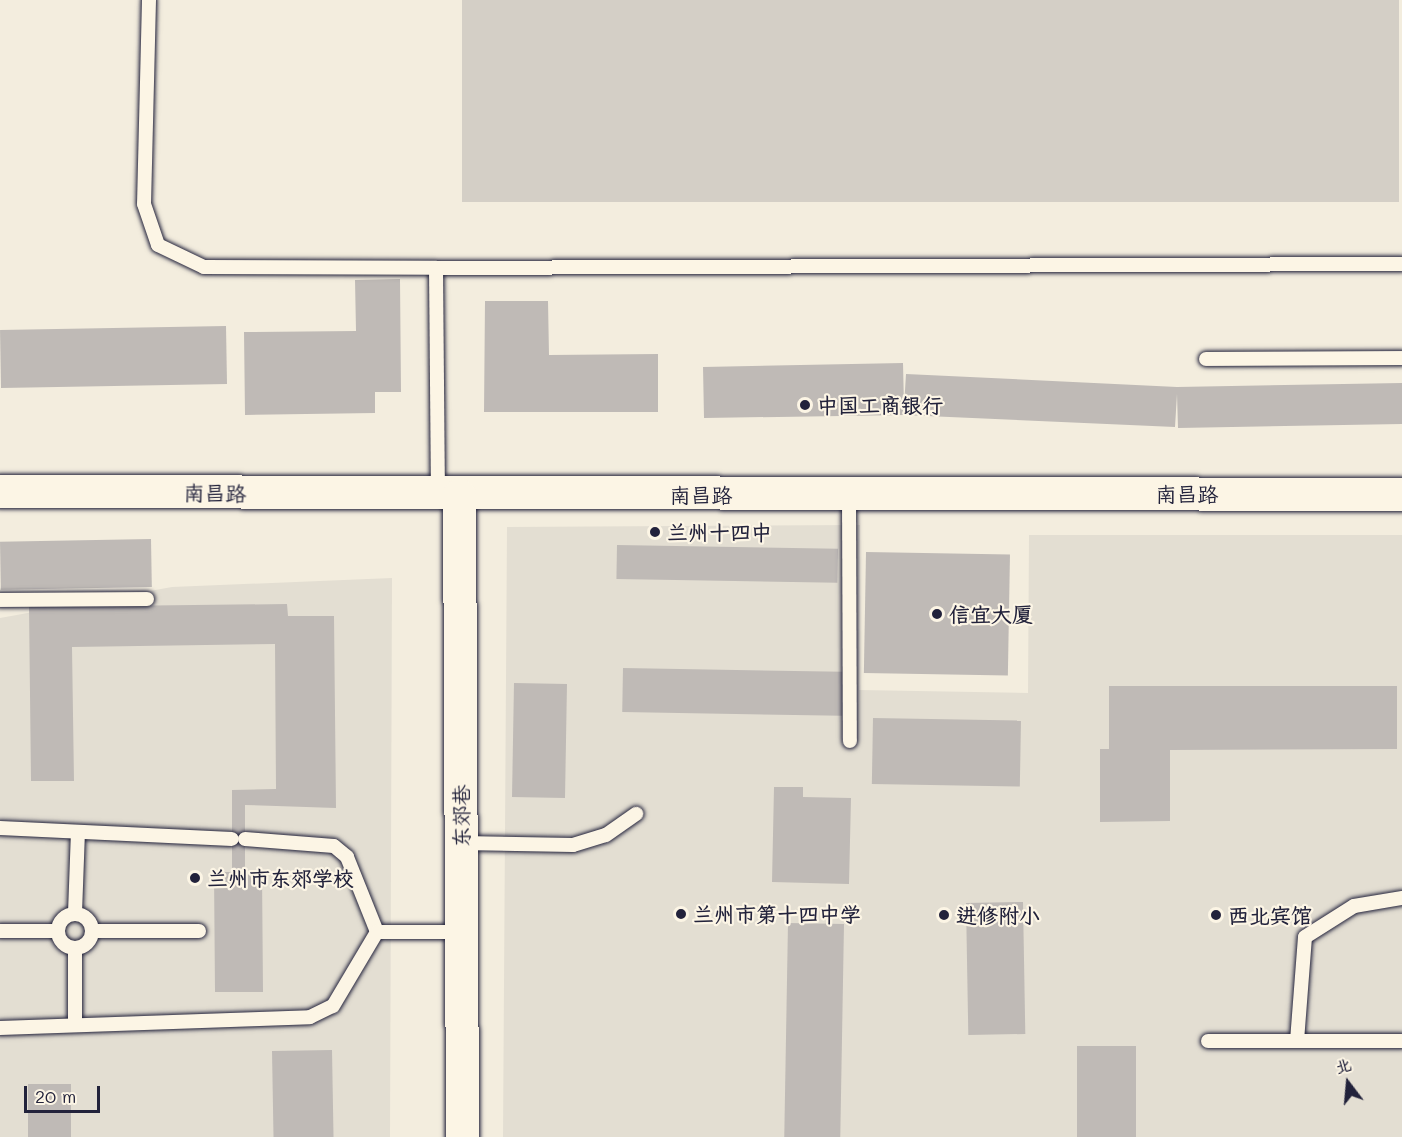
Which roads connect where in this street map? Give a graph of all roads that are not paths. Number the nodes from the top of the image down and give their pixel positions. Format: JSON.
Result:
{"nodes":[{"id":1,"x":149,"y":0,"type":"edge"},
{"id":2,"x":1402,"y":264,"type":"edge"},
{"id":3,"x":436,"y":268,"type":"junction"},
{"id":4,"x":1402,"y":358,"type":"edge"},
{"id":5,"x":1206,"y":359,"type":"dead end"},
{"id":6,"x":0,"y":490,"type":"edge"},
{"id":7,"x":1402,"y":494,"type":"edge"},
{"id":8,"x":448,"y":495,"type":"junction"},
{"id":9,"x":849,"y":495,"type":"junction"},
{"id":10,"x":147,"y":599,"type":"dead end"},
{"id":11,"x":0,"y":600,"type":"edge"},
{"id":12,"x":850,"y":741,"type":"dead end"},
{"id":13,"x":636,"y":814,"type":"dead end"},
{"id":14,"x":0,"y":828,"type":"edge"},
{"id":15,"x":78,"y":832,"type":"junction"},
{"id":16,"x":461,"y":843,"type":"junction"},
{"id":17,"x":1402,"y":898,"type":"edge"},
{"id":18,"x":75,"y":914,"type":"junction"},
{"id":19,"x":0,"y":931,"type":"edge"},
{"id":20,"x":57,"y":931,"type":"junction"},
{"id":21,"x":93,"y":931,"type":"junction"},
{"id":22,"x":199,"y":931,"type":"dead end"},
{"id":23,"x":377,"y":932,"type":"junction"},
{"id":24,"x":461,"y":932,"type":"junction"},
{"id":25,"x":75,"y":949,"type":"junction"},
{"id":26,"x":75,"y":1024,"type":"junction"},
{"id":27,"x":0,"y":1028,"type":"edge"},
{"id":28,"x":1208,"y":1041,"type":"dead end"},
{"id":29,"x":1298,"y":1041,"type":"junction"},
{"id":30,"x":1402,"y":1041,"type":"edge"},
{"id":31,"x":462,"y":1137,"type":"edge"}],
"edges":[{"from":1,"to":3,"type":"lane"},
{"from":2,"to":3,"type":"lane"},
{"from":3,"to":8,"type":"lane"},
{"from":4,"to":5,"type":"lane"},
{"from":6,"to":8,"type":"main road","name":"南昌路"},
{"from":7,"to":9,"type":"main road","name":"南昌路"},
{"from":8,"to":9,"type":"main road","name":"南昌路"},
{"from":8,"to":16,"type":"main road","name":"东郊巷"},
{"from":9,"to":12,"type":"lane"},
{"from":10,"to":11,"type":"lane"},
{"from":13,"to":16,"type":"lane"},
{"from":14,"to":15,"type":"lane"},
{"from":15,"to":18,"type":"lane"},
{"from":15,"to":23,"type":"lane"},
{"from":16,"to":24,"type":"main road","name":"东郊巷"},
{"from":17,"to":29,"type":"lane"},
{"from":18,"to":20,"type":"lane"},
{"from":18,"to":21,"type":"lane"},
{"from":19,"to":20,"type":"lane"},
{"from":20,"to":25,"type":"lane"},
{"from":21,"to":22,"type":"lane"},
{"from":21,"to":25,"type":"lane"},
{"from":23,"to":24,"type":"lane"},
{"from":23,"to":26,"type":"lane"},
{"from":24,"to":31,"type":"main road","name":"东郊巷"},
{"from":25,"to":26,"type":"lane"},
{"from":26,"to":27,"type":"lane"},
{"from":28,"to":29,"type":"lane"},
{"from":29,"to":30,"type":"lane"}]}
